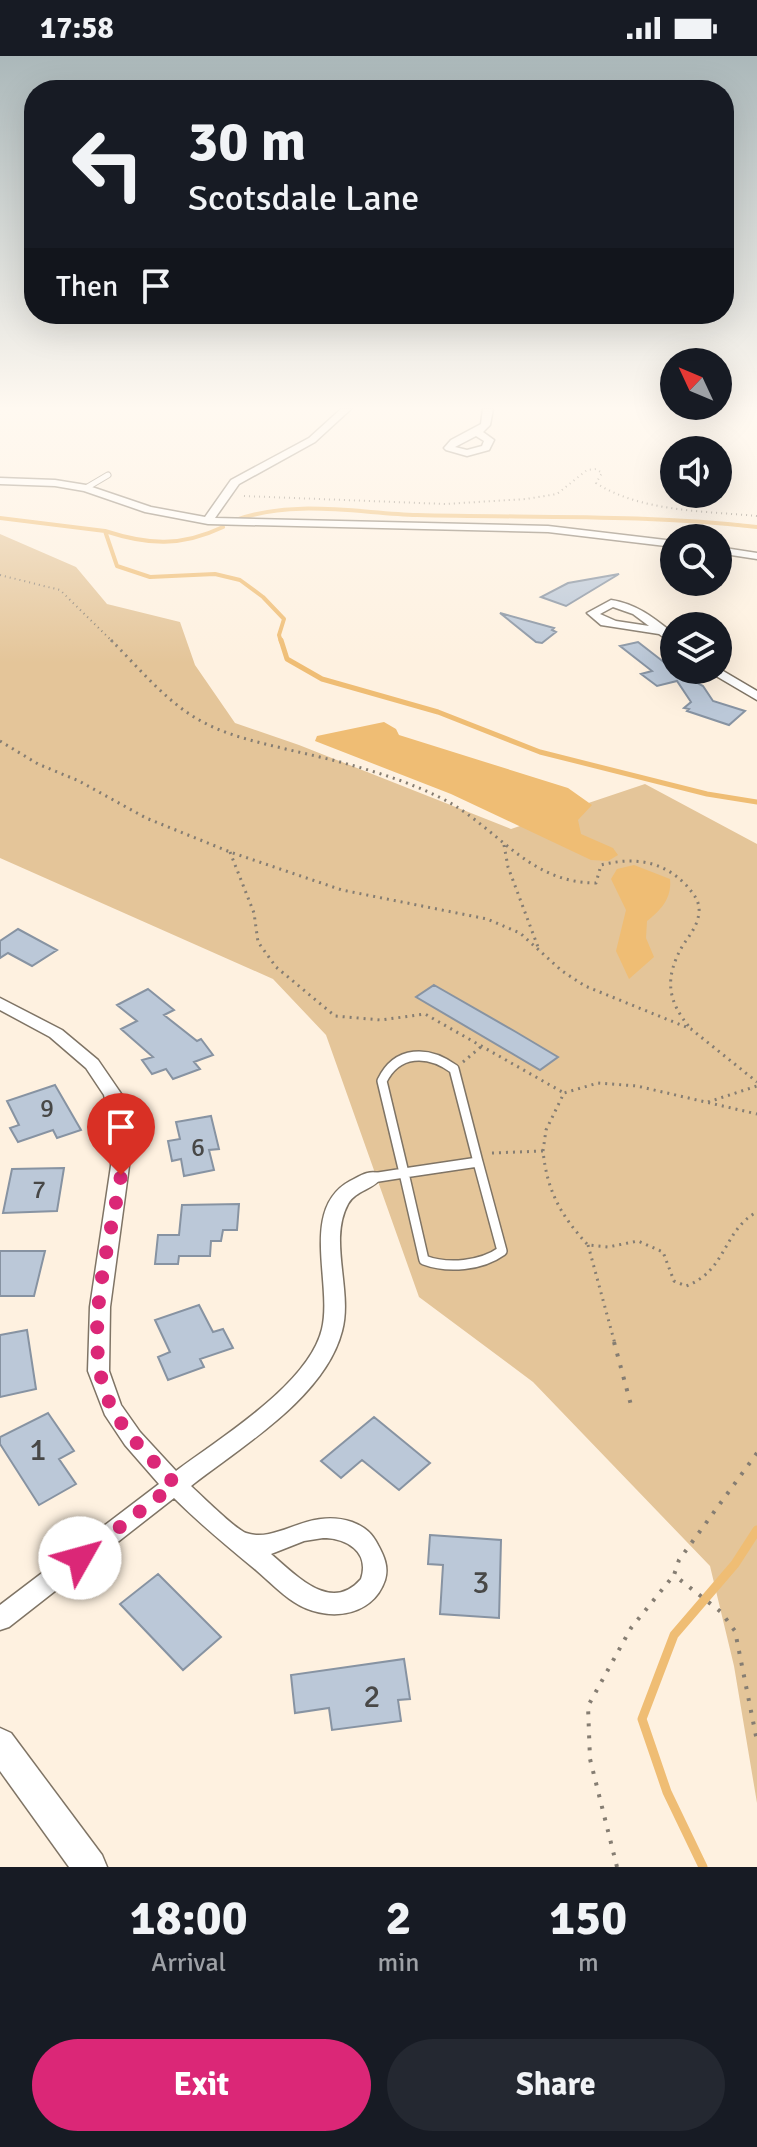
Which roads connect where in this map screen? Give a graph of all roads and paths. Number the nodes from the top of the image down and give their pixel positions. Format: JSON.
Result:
{"nodes":[{"id":1,"x":102,"y":494,"type":"edge"},
{"id":2,"x":227,"y":494,"type":"edge"},
{"id":3,"x":558,"y":494,"type":"edge"},
{"id":4,"x":614,"y":494,"type":"edge"},
{"id":5,"x":236,"y":498,"type":"dead end"},
{"id":6,"x":757,"y":516,"type":"edge"},
{"id":7,"x":208,"y":521,"type":"junction"},
{"id":8,"x":660,"y":542,"type":"edge"},
{"id":9,"x":732,"y":552,"type":"edge"},
{"id":10,"x":757,"y":556,"type":"edge"},
{"id":11,"x":0,"y":575,"type":"edge"},
{"id":12,"x":662,"y":631,"type":"joint"},
{"id":13,"x":732,"y":682,"type":"edge"},
{"id":14,"x":757,"y":696,"type":"edge"},
{"id":15,"x":0,"y":741,"type":"edge"},
{"id":16,"x":504,"y":845,"type":"junction"},
{"id":17,"x":230,"y":852,"type":"junction"},
{"id":18,"x":538,"y":947,"type":"junction"},
{"id":19,"x":0,"y":1003,"type":"edge"},
{"id":20,"x":691,"y":1029,"type":"junction"},
{"id":21,"x":482,"y":1046,"type":"junction"},
{"id":22,"x":454,"y":1069,"type":"junction"},
{"id":23,"x":757,"y":1084,"type":"edge"},
{"id":24,"x":564,"y":1093,"type":"junction"},
{"id":25,"x":707,"y":1103,"type":"junction"},
{"id":26,"x":757,"y":1114,"type":"edge"},
{"id":27,"x":543,"y":1151,"type":"junction"},
{"id":28,"x":477,"y":1158,"type":"junction"},
{"id":29,"x":404,"y":1173,"type":"junction"},
{"id":30,"x":372,"y":1178,"type":"joint"},
{"id":31,"x":757,"y":1212,"type":"edge"},
{"id":32,"x":588,"y":1245,"type":"junction"},
{"id":33,"x":631,"y":1405,"type":"dead end"},
{"id":34,"x":757,"y":1453,"type":"edge"},
{"id":35,"x":175,"y":1484,"type":"junction"},
{"id":36,"x":243,"y":1543,"type":"junction"},
{"id":37,"x":674,"y":1575,"type":"junction"},
{"id":38,"x":0,"y":1619,"type":"edge"},
{"id":39,"x":757,"y":1741,"type":"edge"},
{"id":40,"x":0,"y":1744,"type":"edge"},
{"id":41,"x":90,"y":1867,"type":"edge"},
{"id":42,"x":617,"y":1867,"type":"edge"}],
"edges":[{"from":1,"to":7,"type":"street"},
{"from":2,"to":7,"type":"street"},
{"from":3,"to":5,"type":"path"},
{"from":4,"to":6,"type":"path"},
{"from":7,"to":8,"type":"street"},
{"from":9,"to":10,"type":"street"},
{"from":11,"to":16,"type":"path"},
{"from":12,"to":12,"type":"street"},
{"from":13,"to":14,"type":"street"},
{"from":15,"to":17,"type":"path"},
{"from":16,"to":18,"type":"path"},
{"from":16,"to":20,"type":"path"},
{"from":17,"to":18,"type":"path"},
{"from":17,"to":21,"type":"path"},
{"from":18,"to":20,"type":"path"},
{"from":19,"to":35,"type":"street"},
{"from":20,"to":23,"type":"path"},
{"from":21,"to":22,"type":"path"},
{"from":21,"to":24,"type":"path"},
{"from":22,"to":28,"type":"lane"},
{"from":22,"to":29,"type":"lane"},
{"from":23,"to":25,"type":"path"},
{"from":24,"to":25,"type":"path"},
{"from":24,"to":27,"type":"path"},
{"from":25,"to":26,"type":"path"},
{"from":27,"to":28,"type":"path"},
{"from":27,"to":32,"type":"path"},
{"from":28,"to":29,"type":"lane"},
{"from":28,"to":29,"type":"lane"},
{"from":29,"to":30,"type":"lane"},
{"from":30,"to":35,"type":"street"},
{"from":31,"to":32,"type":"path"},
{"from":32,"to":33,"type":"path"},
{"from":34,"to":37,"type":"path"},
{"from":35,"to":36,"type":"street"},
{"from":35,"to":38,"type":"street"},
{"from":36,"to":36,"type":"street"},
{"from":37,"to":39,"type":"path"},
{"from":37,"to":42,"type":"path"},
{"from":40,"to":41,"type":"street"}]}
